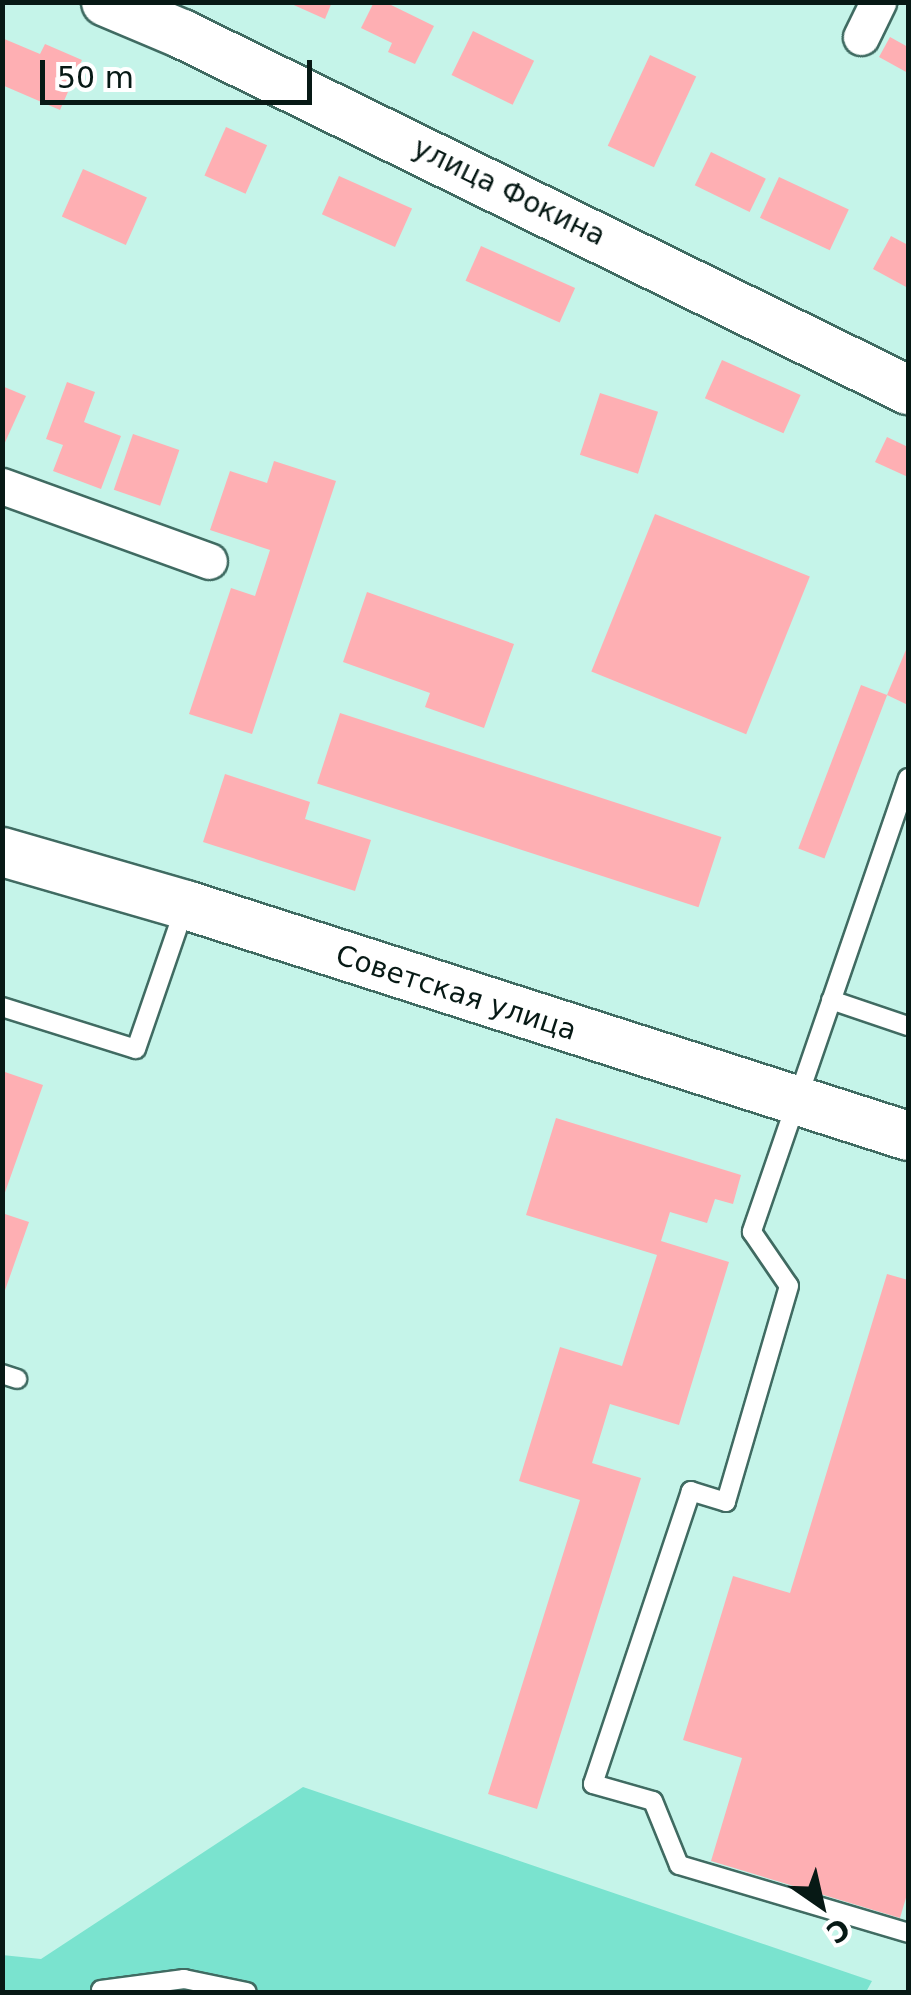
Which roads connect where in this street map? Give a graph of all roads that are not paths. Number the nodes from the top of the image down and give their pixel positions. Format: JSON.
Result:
{"nodes":[{"id":1,"x":878,"y":2,"type":"edge"},
{"id":2,"x":107,"y":3,"type":"edge"},
{"id":3,"x":860,"y":37,"type":"dead end"},
{"id":4,"x":908,"y":390,"type":"edge"},
{"id":5,"x":2,"y":486,"type":"edge"},
{"id":6,"x":208,"y":561,"type":"dead end"},
{"id":7,"x":908,"y":778,"type":"edge"},
{"id":8,"x":2,"y":852,"type":"edge"},
{"id":9,"x":186,"y":905,"type":"junction"},
{"id":10,"x":830,"y":1000,"type":"junction"},
{"id":11,"x":2,"y":1007,"type":"edge"},
{"id":12,"x":908,"y":1026,"type":"edge"},
{"id":13,"x":795,"y":1103,"type":"junction"},
{"id":14,"x":908,"y":1136,"type":"edge"},
{"id":15,"x":908,"y":1934,"type":"edge"},
{"id":16,"x":101,"y":1990,"type":"dead end"},
{"id":17,"x":247,"y":1992,"type":"edge"}],
"edges":[{"from":1,"to":3,"type":"street"},
{"from":2,"to":4,"type":"main road","name":"улица Фокина"},
{"from":5,"to":6,"type":"street"},
{"from":7,"to":10,"type":"lane"},
{"from":8,"to":9,"type":"main road","name":"Советская улица"},
{"from":9,"to":11,"type":"lane"},
{"from":9,"to":13,"type":"main road","name":"Советская улица"},
{"from":10,"to":12,"type":"lane"},
{"from":10,"to":13,"type":"lane"},
{"from":13,"to":14,"type":"main road","name":"Советская улица"},
{"from":13,"to":15,"type":"lane"},
{"from":16,"to":17,"type":"lane"}]}
